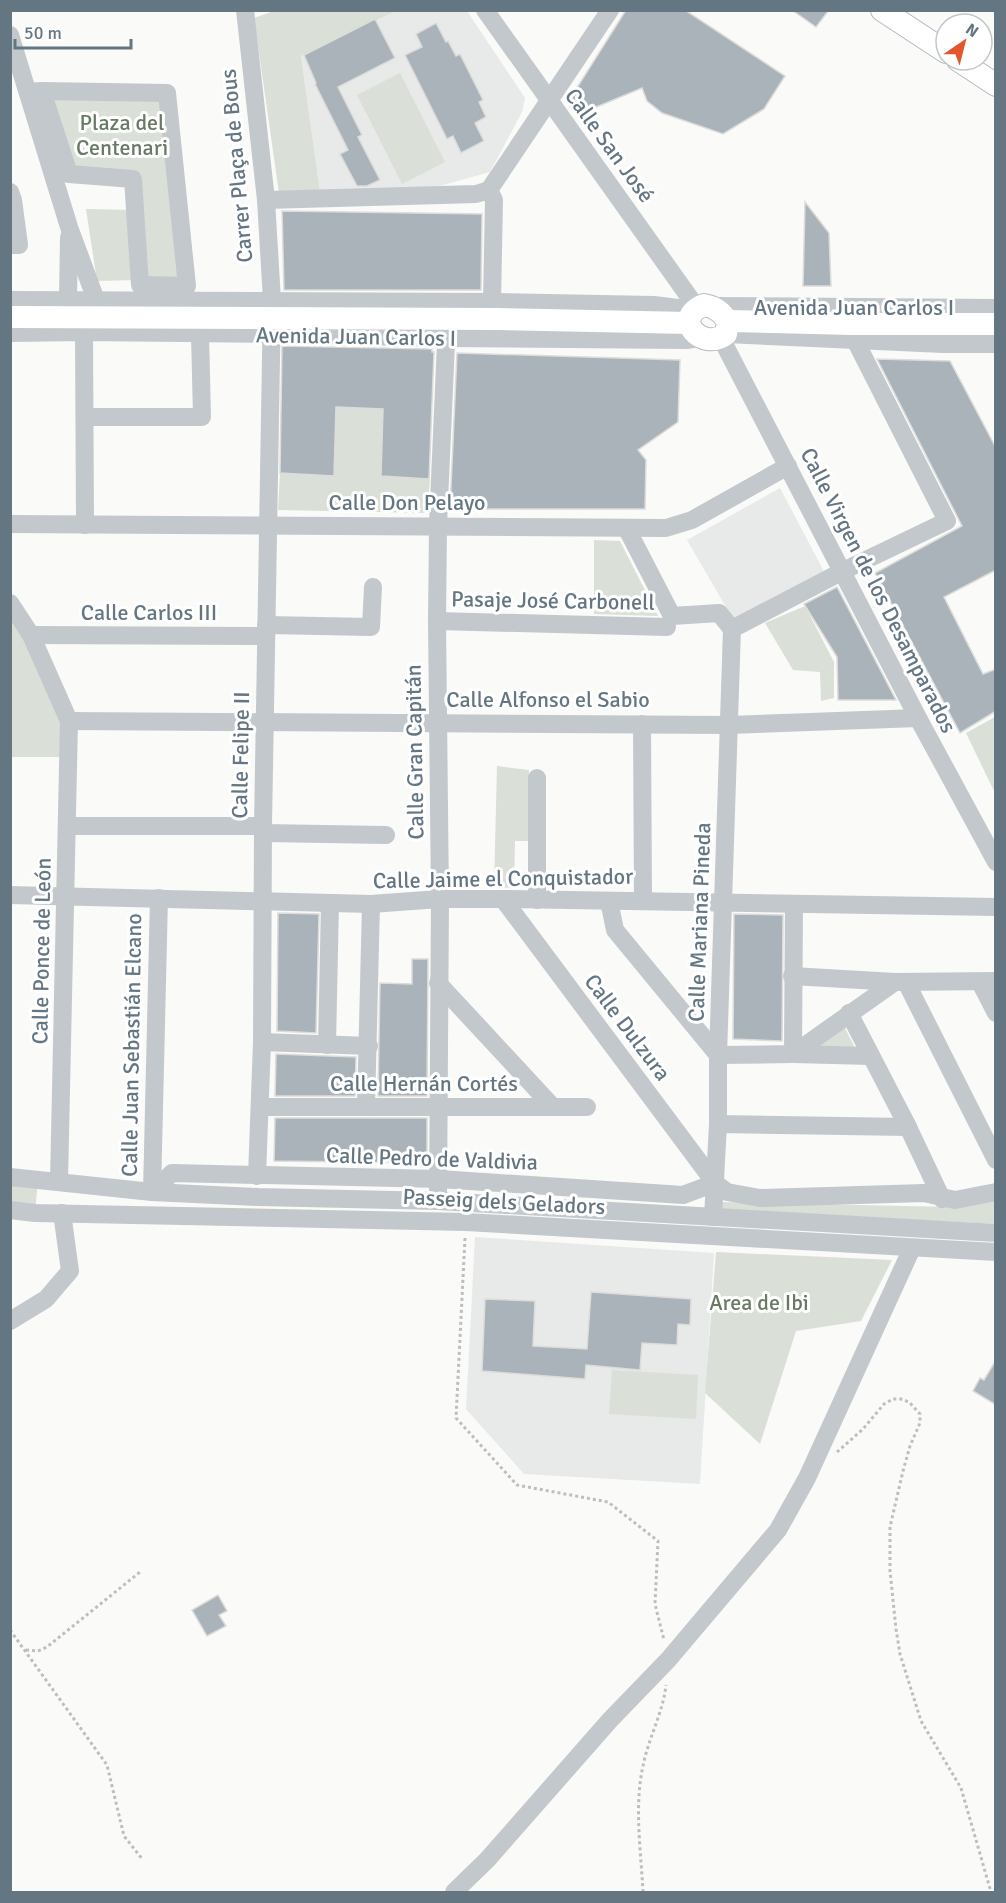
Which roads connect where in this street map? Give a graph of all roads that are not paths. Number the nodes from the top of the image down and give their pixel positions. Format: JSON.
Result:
{"nodes":[{"id":1,"x":245,"y":10,"type":"edge"},
{"id":2,"x":485,"y":10,"type":"edge"},
{"id":3,"x":610,"y":10,"type":"edge"},
{"id":4,"x":882,"y":10,"type":"edge"},
{"id":5,"x":10,"y":35,"type":"edge"},
{"id":6,"x":934,"y":44,"type":"edge"},
{"id":7,"x":977,"y":72,"type":"edge"},
{"id":8,"x":996,"y":84,"type":"edge"},
{"id":9,"x":35,"y":92,"type":"junction"},
{"id":10,"x":548,"y":102,"type":"junction"},
{"id":11,"x":489,"y":190,"type":"junction"},
{"id":12,"x":10,"y":192,"type":"edge"},
{"id":13,"x":266,"y":200,"type":"junction"},
{"id":14,"x":69,"y":226,"type":"junction"},
{"id":15,"x":10,"y":245,"type":"edge"},
{"id":16,"x":68,"y":299,"type":"junction"},
{"id":17,"x":10,"y":300,"type":"edge"},
{"id":18,"x":492,"y":302,"type":"junction"},
{"id":19,"x":996,"y":308,"type":"edge"},
{"id":20,"x":88,"y":316,"type":"junction"},
{"id":21,"x":10,"y":317,"type":"edge"},
{"id":22,"x":271,"y":317,"type":"junction"},
{"id":23,"x":708,"y":322,"type":"junction"},
{"id":24,"x":996,"y":324,"type":"edge"},
{"id":25,"x":446,"y":329,"type":"junction"},
{"id":26,"x":854,"y":332,"type":"junction"},
{"id":27,"x":10,"y":333,"type":"edge"},
{"id":28,"x":200,"y":334,"type":"junction"},
{"id":29,"x":996,"y":344,"type":"edge"},
{"id":30,"x":85,"y":417,"type":"junction"},
{"id":31,"x":788,"y":466,"type":"junction"},
{"id":32,"x":10,"y":524,"type":"edge"},
{"id":33,"x":85,"y":525,"type":"junction"},
{"id":34,"x":438,"y":525,"type":"junction"},
{"id":35,"x":268,"y":527,"type":"junction"},
{"id":36,"x":619,"y":528,"type":"junction"},
{"id":37,"x":843,"y":572,"type":"junction"},
{"id":38,"x":373,"y":587,"type":"dead end"},
{"id":39,"x":10,"y":603,"type":"edge"},
{"id":40,"x":437,"y":621,"type":"junction"},
{"id":41,"x":732,"y":628,"type":"junction"},
{"id":42,"x":266,"y":630,"type":"junction"},
{"id":43,"x":31,"y":635,"type":"junction"},
{"id":44,"x":918,"y":718,"type":"junction"},
{"id":45,"x":69,"y":721,"type":"junction"},
{"id":46,"x":265,"y":722,"type":"junction"},
{"id":47,"x":437,"y":723,"type":"junction"},
{"id":48,"x":642,"y":724,"type":"junction"},
{"id":49,"x":729,"y":724,"type":"junction"},
{"id":50,"x":537,"y":778,"type":"dead end"},
{"id":51,"x":68,"y":826,"type":"junction"},
{"id":52,"x":263,"y":829,"type":"junction"},
{"id":53,"x":386,"y":835,"type":"dead end"},
{"id":54,"x":996,"y":862,"type":"edge"},
{"id":55,"x":10,"y":895,"type":"edge"},
{"id":56,"x":66,"y":896,"type":"junction"},
{"id":57,"x":159,"y":898,"type":"junction"},
{"id":58,"x":440,"y":899,"type":"junction"},
{"id":59,"x":503,"y":899,"type":"junction"},
{"id":60,"x":537,"y":900,"type":"junction"},
{"id":61,"x":263,"y":901,"type":"junction"},
{"id":62,"x":609,"y":901,"type":"junction"},
{"id":63,"x":643,"y":901,"type":"junction"},
{"id":64,"x":723,"y":902,"type":"junction"},
{"id":65,"x":330,"y":903,"type":"junction"},
{"id":66,"x":371,"y":904,"type":"junction"},
{"id":67,"x":794,"y":904,"type":"junction"},
{"id":68,"x":996,"y":907,"type":"edge"},
{"id":69,"x":792,"y":976,"type":"junction"},
{"id":70,"x":901,"y":982,"type":"junction"},
{"id":71,"x":988,"y":982,"type":"edge"},
{"id":72,"x":438,"y":983,"type":"junction"},
{"id":73,"x":849,"y":1013,"type":"junction"},
{"id":74,"x":996,"y":1013,"type":"edge"},
{"id":75,"x":262,"y":1042,"type":"junction"},
{"id":76,"x":327,"y":1045,"type":"junction"},
{"id":77,"x":369,"y":1046,"type":"junction"},
{"id":78,"x":793,"y":1054,"type":"junction"},
{"id":79,"x":718,"y":1055,"type":"junction"},
{"id":80,"x":872,"y":1056,"type":"junction"},
{"id":81,"x":260,"y":1107,"type":"junction"},
{"id":82,"x":366,"y":1107,"type":"junction"},
{"id":83,"x":439,"y":1107,"type":"junction"},
{"id":84,"x":553,"y":1107,"type":"junction"},
{"id":85,"x":587,"y":1107,"type":"dead end"},
{"id":86,"x":718,"y":1124,"type":"junction"},
{"id":87,"x":908,"y":1127,"type":"junction"},
{"id":88,"x":996,"y":1160,"type":"edge"},
{"id":89,"x":257,"y":1176,"type":"junction"},
{"id":90,"x":10,"y":1177,"type":"edge"},
{"id":91,"x":440,"y":1179,"type":"junction"},
{"id":92,"x":59,"y":1182,"type":"junction"},
{"id":93,"x":715,"y":1183,"type":"junction"},
{"id":94,"x":152,"y":1192,"type":"junction"},
{"id":95,"x":996,"y":1192,"type":"edge"},
{"id":96,"x":942,"y":1198,"type":"junction"},
{"id":97,"x":438,"y":1201,"type":"junction"},
{"id":98,"x":10,"y":1210,"type":"edge"},
{"id":99,"x":62,"y":1213,"type":"junction"},
{"id":100,"x":713,"y":1217,"type":"junction"},
{"id":101,"x":996,"y":1233,"type":"edge"},
{"id":102,"x":912,"y":1248,"type":"junction"},
{"id":103,"x":996,"y":1252,"type":"edge"},
{"id":104,"x":10,"y":1321,"type":"edge"},
{"id":105,"x":454,"y":1893,"type":"edge"}],
"edges":[{"from":1,"to":13,"type":"street","name":"Carrer Plaça de Bous"},
{"from":2,"to":10,"type":"street","name":"Calle San José"},
{"from":3,"to":10,"type":"street"},
{"from":4,"to":6,"type":"main road"},
{"from":5,"to":9,"type":"street"},
{"from":7,"to":8,"type":"main road"},
{"from":9,"to":9,"type":"street"},
{"from":9,"to":14,"type":"street"},
{"from":10,"to":11,"type":"street"},
{"from":10,"to":23,"type":"street","name":"Calle San José"},
{"from":11,"to":13,"type":"street"},
{"from":11,"to":18,"type":"street"},
{"from":12,"to":15,"type":"street"},
{"from":13,"to":22,"type":"street","name":"Carrer Plaça de Bous"},
{"from":14,"to":16,"type":"street"},
{"from":14,"to":20,"type":"street"},
{"from":16,"to":17,"type":"street","name":"Avenida Juan Carlos I"},
{"from":16,"to":20,"type":"street","name":"Avenida Juan Carlos I"},
{"from":18,"to":22,"type":"street","name":"Avenida Juan Carlos I"},
{"from":18,"to":23,"type":"street","name":"Avenida Juan Carlos I"},
{"from":19,"to":23,"type":"street","name":"Avenida Juan Carlos I"},
{"from":20,"to":21,"type":"main road","name":"Avenida Juan Carlos I"},
{"from":20,"to":22,"type":"main road","name":"Avenida Juan Carlos I"},
{"from":20,"to":27,"type":"street","name":"Avenida Juan Carlos I"},
{"from":20,"to":28,"type":"street","name":"Avenida Juan Carlos I"},
{"from":20,"to":30,"type":"street"},
{"from":22,"to":25,"type":"main road","name":"Avenida Juan Carlos I"},
{"from":22,"to":28,"type":"street","name":"Avenida Juan Carlos I"},
{"from":22,"to":35,"type":"street","name":"Calle Felipe II"},
{"from":23,"to":25,"type":"main road","name":"Avenida Juan Carlos I"},
{"from":23,"to":26,"type":"main road","name":"Avenida Juan Carlos I"},
{"from":23,"to":31,"type":"street","name":"Calle Virgen de los Desamparados"},
{"from":24,"to":26,"type":"main road","name":"Avenida Juan Carlos I"},
{"from":25,"to":34,"type":"street","name":"Calle Gran Capitán"},
{"from":26,"to":29,"type":"street","name":"Avenida Juan Carlos I"},
{"from":26,"to":37,"type":"street"},
{"from":28,"to":30,"type":"street"},
{"from":30,"to":33,"type":"street"},
{"from":31,"to":36,"type":"street","name":"Calle Don Pelayo"},
{"from":31,"to":37,"type":"street","name":"Calle Virgen de los Desamparados"},
{"from":32,"to":33,"type":"street","name":"Calle Don Pelayo"},
{"from":33,"to":35,"type":"street","name":"Calle Don Pelayo"},
{"from":34,"to":35,"type":"street","name":"Calle Don Pelayo"},
{"from":34,"to":36,"type":"street","name":"Calle Don Pelayo"},
{"from":34,"to":40,"type":"street","name":"Calle Gran Capitán"},
{"from":35,"to":42,"type":"street","name":"Calle Felipe II"},
{"from":36,"to":40,"type":"street","name":"Pasaje José Carbonell"},
{"from":36,"to":41,"type":"street"},
{"from":37,"to":41,"type":"street"},
{"from":37,"to":44,"type":"street","name":"Calle Virgen de los Desamparados"},
{"from":38,"to":42,"type":"street","name":"Calle Carlos III"},
{"from":39,"to":43,"type":"street"},
{"from":40,"to":47,"type":"street","name":"Calle Gran Capitán"},
{"from":41,"to":49,"type":"street","name":"Calle Mariana Pineda"},
{"from":42,"to":43,"type":"street","name":"Calle Carlos III"},
{"from":42,"to":46,"type":"street","name":"Calle Felipe II"},
{"from":43,"to":45,"type":"street"},
{"from":44,"to":49,"type":"street","name":"Calle Alfonso el Sabio"},
{"from":44,"to":54,"type":"street","name":"Calle Virgen de los Desamparados"},
{"from":45,"to":46,"type":"street","name":"Calle Alfonso el Sabio"},
{"from":45,"to":51,"type":"street","name":"Calle Ponce de León"},
{"from":46,"to":47,"type":"street","name":"Calle Alfonso el Sabio"},
{"from":46,"to":52,"type":"street","name":"Calle Felipe II"},
{"from":47,"to":48,"type":"street","name":"Calle Alfonso el Sabio"},
{"from":47,"to":58,"type":"street","name":"Calle Gran Capitán"},
{"from":48,"to":49,"type":"street","name":"Calle Alfonso el Sabio"},
{"from":48,"to":63,"type":"street"},
{"from":49,"to":64,"type":"street","name":"Calle Mariana Pineda"},
{"from":50,"to":60,"type":"street"},
{"from":51,"to":52,"type":"street"},
{"from":51,"to":56,"type":"street","name":"Calle Ponce de León"},
{"from":52,"to":53,"type":"street"},
{"from":52,"to":61,"type":"street","name":"Calle Felipe II"},
{"from":55,"to":56,"type":"street","name":"Calle Jaime el Conquistador"},
{"from":56,"to":57,"type":"street","name":"Calle Jaime el Conquistador"},
{"from":56,"to":92,"type":"street","name":"Calle Ponce de León"},
{"from":57,"to":61,"type":"street","name":"Calle Jaime el Conquistador"},
{"from":57,"to":94,"type":"street","name":"Calle Juan Sebastián Elcano"},
{"from":58,"to":59,"type":"street","name":"Calle Jaime el Conquistador"},
{"from":58,"to":66,"type":"street","name":"Calle Jaime el Conquistador"},
{"from":58,"to":72,"type":"street","name":"Calle Gran Capitán"},
{"from":59,"to":60,"type":"street","name":"Calle Jaime el Conquistador"},
{"from":59,"to":93,"type":"street","name":"Calle Dulzura"},
{"from":60,"to":62,"type":"street","name":"Calle Jaime el Conquistador"},
{"from":61,"to":65,"type":"street","name":"Calle Jaime el Conquistador"},
{"from":61,"to":75,"type":"street","name":"Calle Felipe II"},
{"from":62,"to":63,"type":"street","name":"Calle Jaime el Conquistador"},
{"from":62,"to":79,"type":"street"},
{"from":63,"to":64,"type":"street","name":"Calle Jaime el Conquistador"},
{"from":64,"to":67,"type":"street","name":"Calle Jaime el Conquistador"},
{"from":64,"to":79,"type":"street","name":"Calle Mariana Pineda"},
{"from":65,"to":66,"type":"street","name":"Calle Jaime el Conquistador"},
{"from":65,"to":76,"type":"street"},
{"from":66,"to":77,"type":"street"},
{"from":67,"to":68,"type":"street","name":"Calle Jaime el Conquistador"},
{"from":67,"to":69,"type":"street"},
{"from":69,"to":70,"type":"street"},
{"from":69,"to":78,"type":"street"},
{"from":70,"to":71,"type":"street"},
{"from":70,"to":73,"type":"street"},
{"from":70,"to":88,"type":"street"},
{"from":71,"to":74,"type":"street"},
{"from":72,"to":83,"type":"street","name":"Calle Gran Capitán"},
{"from":72,"to":84,"type":"street"},
{"from":73,"to":78,"type":"street"},
{"from":73,"to":80,"type":"street"},
{"from":75,"to":76,"type":"street"},
{"from":75,"to":81,"type":"street","name":"Calle Felipe II"},
{"from":76,"to":77,"type":"street"},
{"from":77,"to":82,"type":"street"},
{"from":78,"to":79,"type":"street"},
{"from":78,"to":80,"type":"street"},
{"from":79,"to":86,"type":"street","name":"Calle Mariana Pineda"},
{"from":80,"to":87,"type":"street"},
{"from":81,"to":82,"type":"street","name":"Calle Hernán Cortés"},
{"from":81,"to":89,"type":"street","name":"Calle Felipe II"},
{"from":82,"to":83,"type":"street","name":"Calle Hernán Cortés"},
{"from":83,"to":84,"type":"street","name":"Calle Hernán Cortés"},
{"from":83,"to":91,"type":"street","name":"Calle Gran Capitán"},
{"from":84,"to":85,"type":"street","name":"Calle Hernán Cortés"},
{"from":86,"to":87,"type":"street"},
{"from":86,"to":93,"type":"street","name":"Calle Mariana Pineda"},
{"from":87,"to":96,"type":"street"},
{"from":89,"to":91,"type":"street","name":"Calle Pedro de Valdivia"},
{"from":89,"to":94,"type":"street","name":"Calle Pedro de Valdivia"},
{"from":90,"to":92,"type":"street"},
{"from":91,"to":93,"type":"street","name":"Calle Pedro de Valdivia"},
{"from":91,"to":97,"type":"street","name":"Calle Gran Capitán"},
{"from":92,"to":94,"type":"street"},
{"from":92,"to":99,"type":"street"},
{"from":93,"to":96,"type":"street"},
{"from":93,"to":100,"type":"street","name":"Calle Mariana Pineda"},
{"from":94,"to":97,"type":"street"},
{"from":95,"to":96,"type":"street"},
{"from":97,"to":100,"type":"street"},
{"from":98,"to":99,"type":"street","name":"Passeig dels Geladors"},
{"from":99,"to":102,"type":"street","name":"Passeig dels Geladors"},
{"from":99,"to":104,"type":"street"},
{"from":100,"to":101,"type":"street"},
{"from":102,"to":103,"type":"street","name":"Passeig dels Geladors"},
{"from":102,"to":105,"type":"street"}]}
